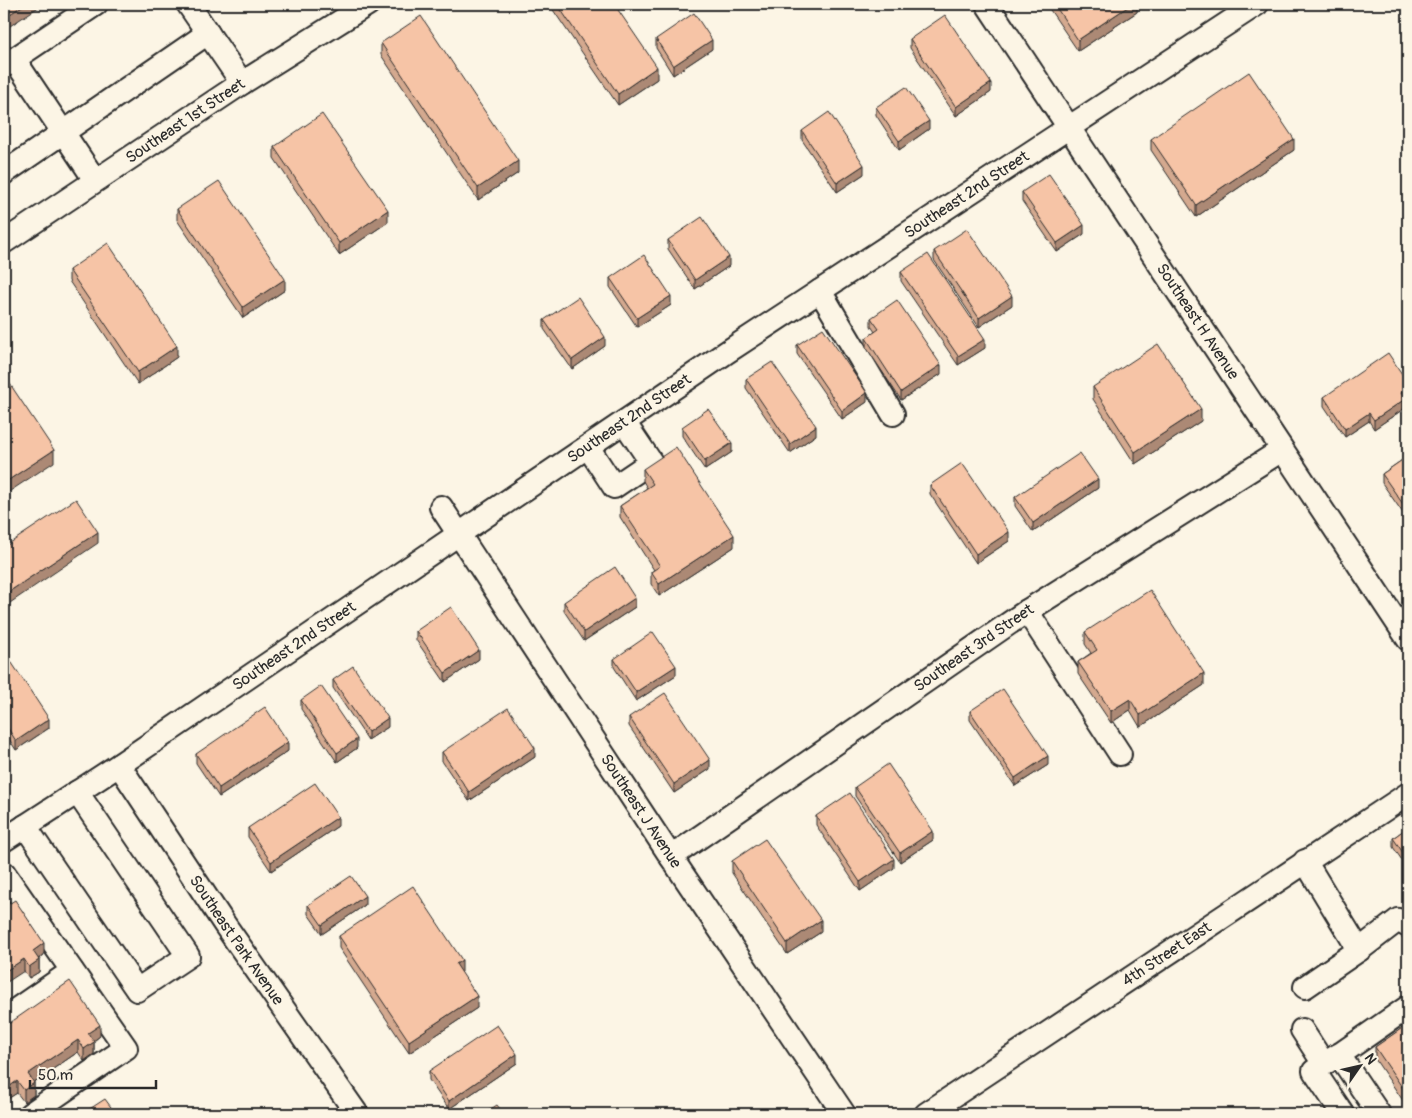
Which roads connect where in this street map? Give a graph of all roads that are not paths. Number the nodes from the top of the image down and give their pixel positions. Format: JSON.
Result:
{"nodes":[{"id":1,"x":96,"y":4,"type":"edge"},
{"id":2,"x":188,"y":4,"type":"edge"},
{"id":3,"x":368,"y":4,"type":"edge"},
{"id":4,"x":987,"y":4,"type":"edge"},
{"id":5,"x":1257,"y":4,"type":"edge"},
{"id":6,"x":208,"y":33,"type":"junction"},
{"id":7,"x":9,"y":62,"type":"edge"},
{"id":8,"x":242,"y":82,"type":"junction"},
{"id":9,"x":1068,"y":127,"type":"junction"},
{"id":10,"x":64,"y":133,"type":"junction"},
{"id":11,"x":4,"y":173,"type":"edge"},
{"id":12,"x":95,"y":180,"type":"junction"},
{"id":13,"x":4,"y":242,"type":"edge"},
{"id":14,"x":820,"y":291,"type":"junction"},
{"id":15,"x":893,"y":414,"type":"dead end"},
{"id":16,"x":624,"y":422,"type":"junction"},
{"id":17,"x":588,"y":447,"type":"junction"},
{"id":18,"x":1282,"y":450,"type":"junction"},
{"id":19,"x":441,"y":507,"type":"dead end"},
{"id":20,"x":460,"y":534,"type":"junction"},
{"id":21,"x":1027,"y":611,"type":"junction"},
{"id":22,"x":1408,"y":639,"type":"edge"},
{"id":23,"x":1120,"y":754,"type":"dead end"},
{"id":24,"x":119,"y":765,"type":"junction"},
{"id":25,"x":77,"y":792,"type":"junction"},
{"id":26,"x":1408,"y":794,"type":"edge"},
{"id":27,"x":25,"y":826,"type":"junction"},
{"id":28,"x":4,"y":840,"type":"edge"},
{"id":29,"x":671,"y":857,"type":"junction"},
{"id":30,"x":1305,"y":862,"type":"junction"},
{"id":31,"x":6,"y":881,"type":"edge"},
{"id":32,"x":1408,"y":926,"type":"edge"},
{"id":33,"x":1359,"y":950,"type":"junction"},
{"id":34,"x":72,"y":971,"type":"junction"},
{"id":35,"x":1304,"y":988,"type":"dead end"},
{"id":36,"x":1408,"y":1007,"type":"edge"},
{"id":37,"x":4,"y":1018,"type":"edge"},
{"id":38,"x":1302,"y":1030,"type":"dead end"},
{"id":39,"x":1332,"y":1059,"type":"junction"},
{"id":40,"x":30,"y":1114,"type":"edge"},
{"id":41,"x":358,"y":1114,"type":"edge"},
{"id":42,"x":844,"y":1114,"type":"edge"},
{"id":43,"x":926,"y":1114,"type":"edge"},
{"id":44,"x":1343,"y":1114,"type":"edge"},
{"id":45,"x":1379,"y":1114,"type":"edge"}],
"edges":[{"from":1,"to":7,"type":"street"},
{"from":2,"to":6,"type":"street"},
{"from":3,"to":8,"type":"street","name":"Southeast 1st Street"},
{"from":4,"to":9,"type":"street","name":"Southeast H Avenue"},
{"from":5,"to":9,"type":"street","name":"Southeast 2nd Street"},
{"from":6,"to":8,"type":"street"},
{"from":6,"to":10,"type":"street"},
{"from":7,"to":10,"type":"street"},
{"from":8,"to":12,"type":"street","name":"Southeast 1st Street"},
{"from":9,"to":14,"type":"street","name":"Southeast 2nd Street"},
{"from":9,"to":18,"type":"street","name":"Southeast H Avenue"},
{"from":10,"to":11,"type":"street"},
{"from":10,"to":12,"type":"street"},
{"from":12,"to":13,"type":"street","name":"Southeast 1st Street"},
{"from":14,"to":15,"type":"street"},
{"from":14,"to":16,"type":"street","name":"Southeast 2nd Street"},
{"from":16,"to":17,"type":"street","name":"Southeast 2nd Street"},
{"from":16,"to":17,"type":"street"},
{"from":17,"to":20,"type":"street","name":"Southeast 2nd Street"},
{"from":18,"to":21,"type":"street","name":"Southeast 3rd Street"},
{"from":18,"to":22,"type":"street","name":"Southeast H Avenue"},
{"from":19,"to":20,"type":"street","name":"Southeast J Avenue"},
{"from":20,"to":24,"type":"street","name":"Southeast 2nd Street"},
{"from":20,"to":29,"type":"street","name":"Southeast J Avenue"},
{"from":21,"to":23,"type":"street"},
{"from":21,"to":29,"type":"street","name":"Southeast 3rd Street"},
{"from":24,"to":25,"type":"street","name":"Southeast 2nd Street"},
{"from":24,"to":41,"type":"street","name":"Southeast Park Avenue"},
{"from":25,"to":27,"type":"street","name":"Southeast 2nd Street"},
{"from":25,"to":27,"type":"street"},
{"from":26,"to":30,"type":"street","name":"4th Street East"},
{"from":27,"to":28,"type":"street","name":"Southeast 2nd Street"},
{"from":29,"to":42,"type":"street","name":"Southeast J Avenue"},
{"from":30,"to":33,"type":"street"},
{"from":30,"to":43,"type":"street","name":"4th Street East"},
{"from":31,"to":34,"type":"street"},
{"from":32,"to":33,"type":"street"},
{"from":33,"to":35,"type":"street"},
{"from":34,"to":37,"type":"street"},
{"from":34,"to":40,"type":"street"},
{"from":36,"to":39,"type":"street"},
{"from":38,"to":39,"type":"street"},
{"from":39,"to":44,"type":"street"},
{"from":39,"to":45,"type":"street"}]}
